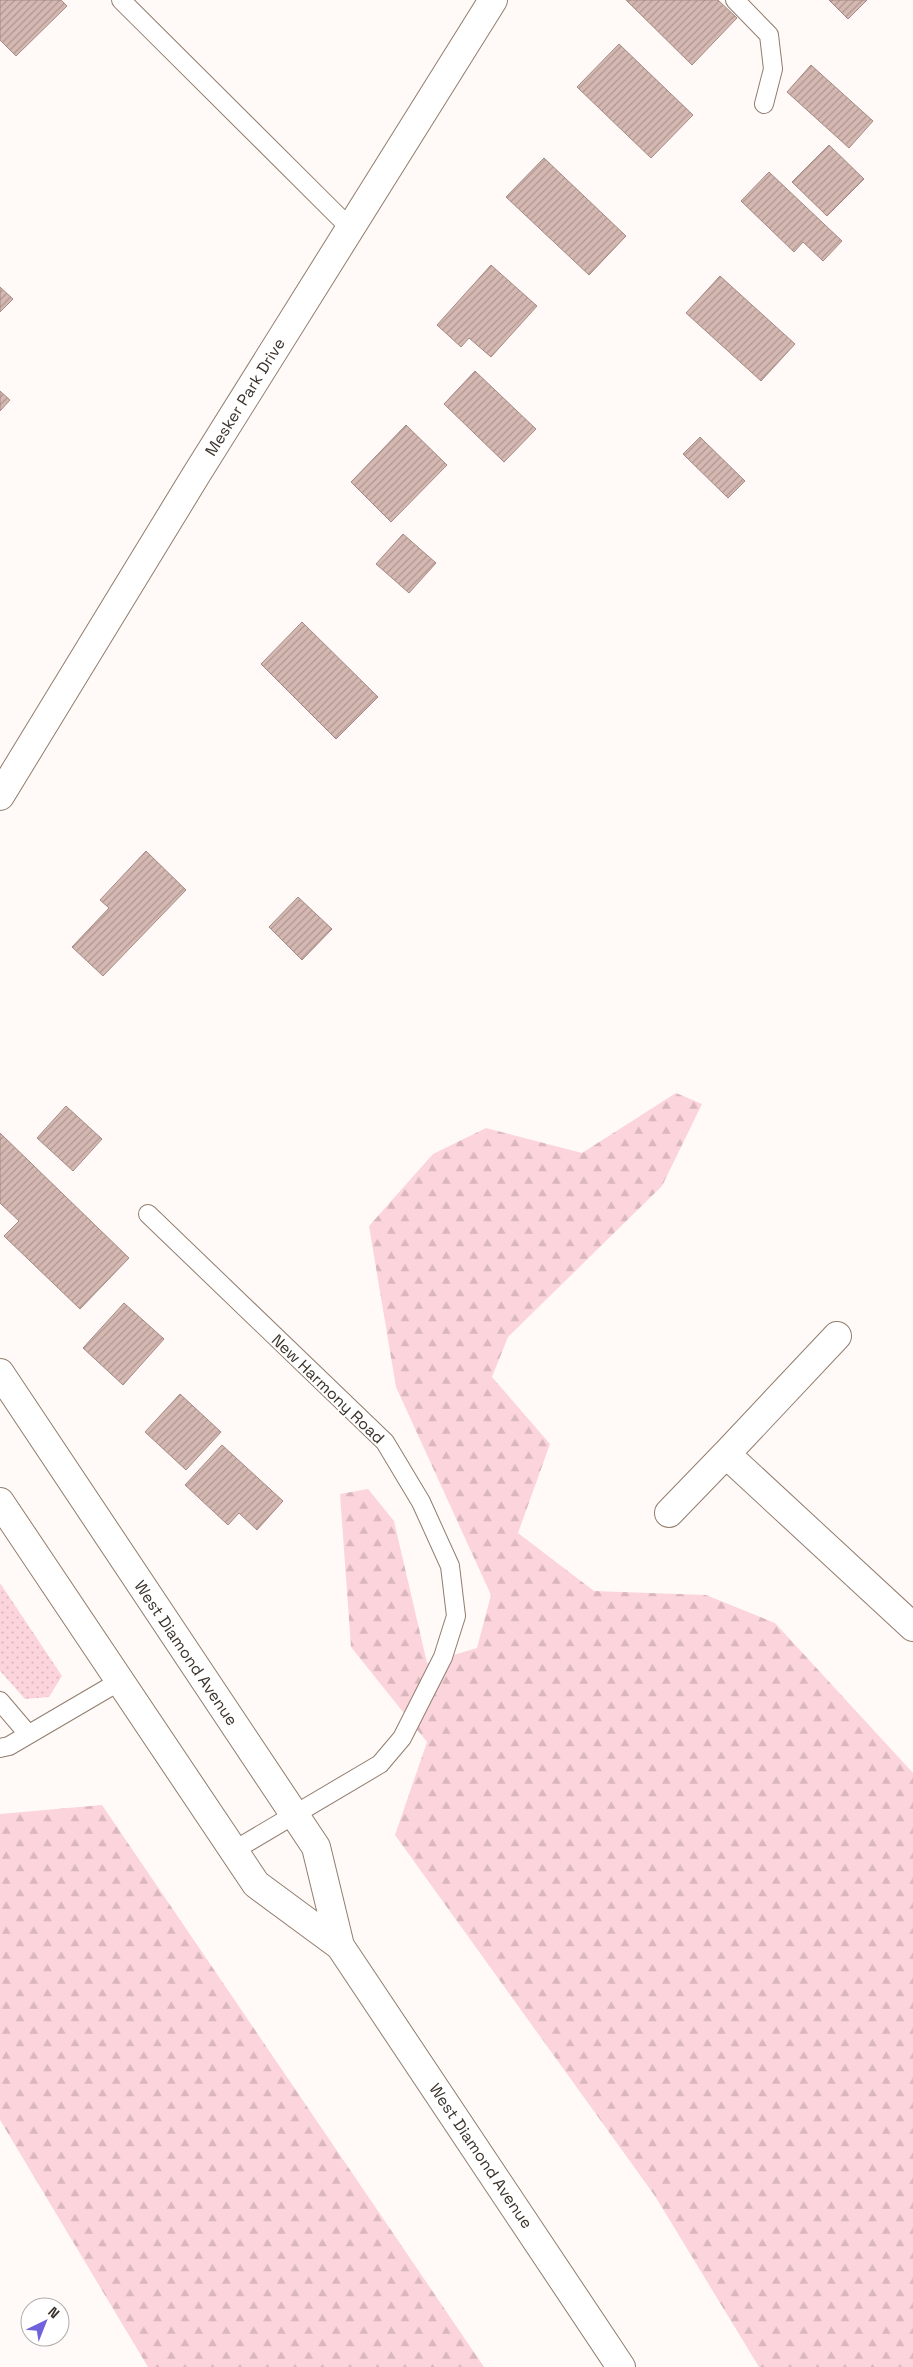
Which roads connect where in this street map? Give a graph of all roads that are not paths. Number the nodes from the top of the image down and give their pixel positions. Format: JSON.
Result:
{"nodes":[{"id":1,"x":121,"y":0,"type":"edge"},
{"id":2,"x":493,"y":0,"type":"edge"},
{"id":3,"x":735,"y":0,"type":"edge"},
{"id":4,"x":764,"y":104,"type":"dead end"},
{"id":5,"x":350,"y":228,"type":"junction"},
{"id":6,"x":0,"y":796,"type":"edge"},
{"id":7,"x":148,"y":1214,"type":"dead end"},
{"id":8,"x":837,"y":1336,"type":"dead end"},
{"id":9,"x":0,"y":1373,"type":"edge"},
{"id":10,"x":726,"y":1454,"type":"junction"},
{"id":11,"x":0,"y":1502,"type":"edge"},
{"id":12,"x":669,"y":1513,"type":"dead end"},
{"id":13,"x":913,"y":1627,"type":"edge"},
{"id":14,"x":120,"y":1680,"type":"junction"},
{"id":15,"x":0,"y":1701,"type":"edge"},
{"id":16,"x":28,"y":1734,"type":"junction"},
{"id":17,"x":0,"y":1748,"type":"edge"},
{"id":18,"x":294,"y":1815,"type":"junction"},
{"id":19,"x":233,"y":1850,"type":"junction"},
{"id":20,"x":340,"y":1946,"type":"junction"},
{"id":21,"x":622,"y":2367,"type":"edge"}],
"edges":[{"from":1,"to":5,"type":"lane"},
{"from":2,"to":5,"type":"main road","name":"Mesker Park Drive"},
{"from":3,"to":4,"type":"lane"},
{"from":5,"to":6,"type":"main road","name":"Mesker Park Drive"},
{"from":7,"to":18,"type":"lane","name":"New Harmony Road"},
{"from":8,"to":10,"type":"main road"},
{"from":9,"to":18,"type":"main road","name":"West Diamond Avenue"},
{"from":10,"to":12,"type":"main road"},
{"from":10,"to":13,"type":"main road"},
{"from":11,"to":14,"type":"main road","name":"West Diamond Avenue"},
{"from":14,"to":16,"type":"lane"},
{"from":14,"to":19,"type":"main road","name":"West Diamond Avenue"},
{"from":15,"to":16,"type":"lane"},
{"from":16,"to":17,"type":"lane"},
{"from":18,"to":19,"type":"lane","name":"New Harmony Road"},
{"from":18,"to":20,"type":"main road","name":"West Diamond Avenue"},
{"from":19,"to":20,"type":"main road","name":"West Diamond Avenue"},
{"from":20,"to":21,"type":"main road","name":"West Diamond Avenue"}]}
